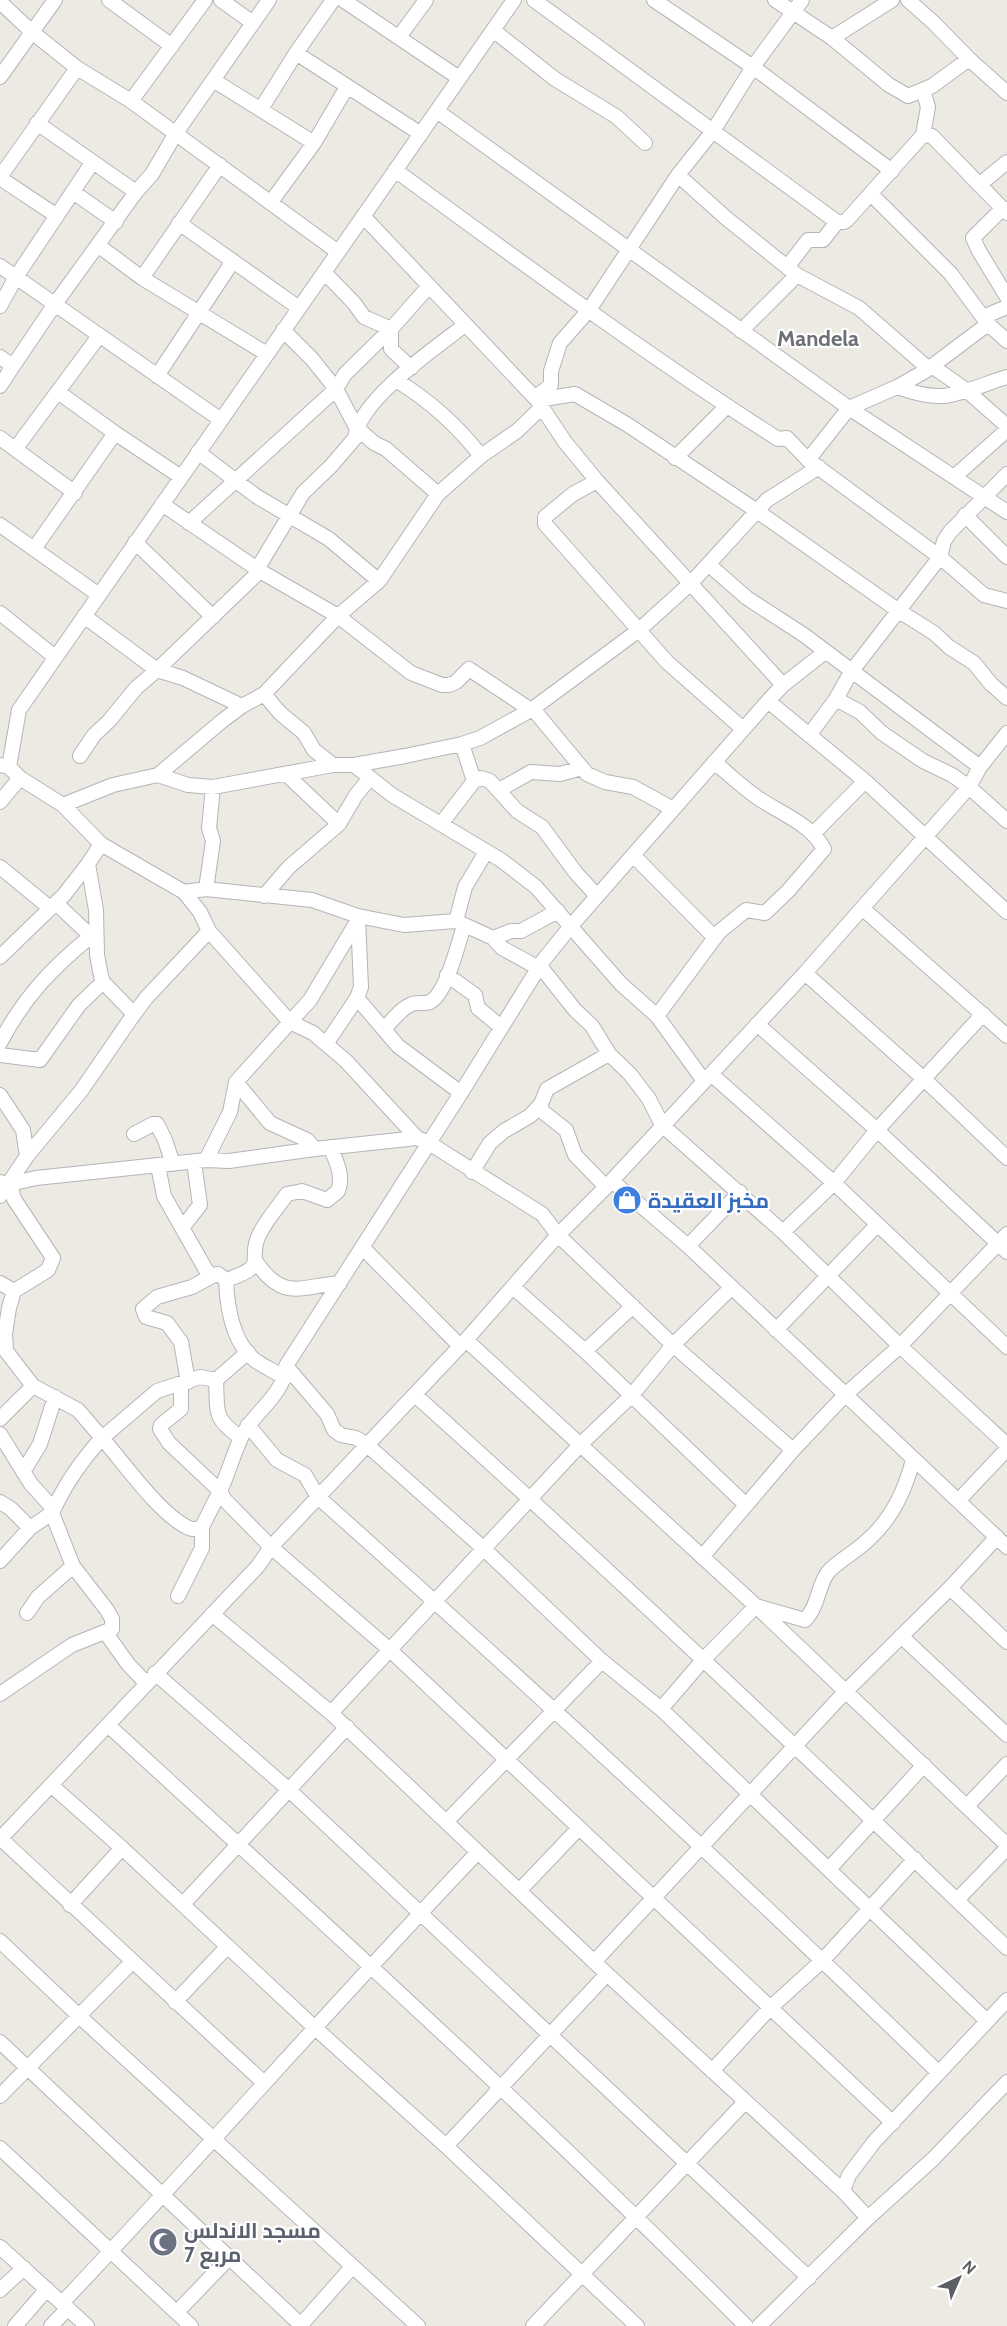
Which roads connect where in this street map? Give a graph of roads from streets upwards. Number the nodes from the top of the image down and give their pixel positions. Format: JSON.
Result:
{"nodes":[{"id":1,"x":55,"y":0,"type":"edge"},
{"id":2,"x":205,"y":0,"type":"edge"},
{"id":3,"x":221,"y":0,"type":"edge"},
{"id":4,"x":268,"y":0,"type":"edge"},
{"id":5,"x":333,"y":0,"type":"edge"},
{"id":6,"x":344,"y":0,"type":"edge"},
{"id":7,"x":426,"y":0,"type":"edge"},
{"id":8,"x":514,"y":0,"type":"edge"},
{"id":9,"x":534,"y":0,"type":"edge"},
{"id":10,"x":654,"y":0,"type":"edge"},
{"id":11,"x":775,"y":0,"type":"edge"},
{"id":12,"x":802,"y":0,"type":"edge"},
{"id":13,"x":892,"y":0,"type":"edge"},
{"id":14,"x":908,"y":0,"type":"edge"},
{"id":15,"x":0,"y":2,"type":"edge"},
{"id":16,"x":116,"y":2,"type":"edge"},
{"id":17,"x":793,"y":13,"type":"junction"},
{"id":18,"x":253,"y":23,"type":"junction"},
{"id":19,"x":493,"y":30,"type":"junction"},
{"id":20,"x":32,"y":32,"type":"junction"},
{"id":21,"x":399,"y":37,"type":"junction"},
{"id":22,"x":832,"y":38,"type":"junction"},
{"id":23,"x":172,"y":46,"type":"junction"},
{"id":24,"x":296,"y":53,"type":"junction"},
{"id":25,"x":969,"y":59,"type":"junction"},
{"id":26,"x":753,"y":67,"type":"junction"},
{"id":27,"x":77,"y":68,"type":"junction"},
{"id":28,"x":1007,"y":72,"type":"edge"},
{"id":29,"x":0,"y":76,"type":"edge"},
{"id":30,"x":459,"y":78,"type":"junction"},
{"id":31,"x":213,"y":80,"type":"junction"},
{"id":32,"x":995,"y":81,"type":"junction"},
{"id":33,"x":347,"y":87,"type":"junction"},
{"id":34,"x":923,"y":90,"type":"junction"},
{"id":35,"x":1007,"y":93,"type":"edge"},
{"id":36,"x":131,"y":101,"type":"junction"},
{"id":37,"x":261,"y":109,"type":"junction"},
{"id":38,"x":437,"y":111,"type":"junction"},
{"id":39,"x":37,"y":123,"type":"junction"},
{"id":40,"x":713,"y":131,"type":"junction"},
{"id":41,"x":176,"y":133,"type":"junction"},
{"id":42,"x":421,"y":134,"type":"junction"},
{"id":43,"x":923,"y":135,"type":"junction"},
{"id":44,"x":314,"y":143,"type":"junction"},
{"id":45,"x":645,"y":143,"type":"dead end"},
{"id":46,"x":1007,"y":162,"type":"edge"},
{"id":47,"x":92,"y":163,"type":"junction"},
{"id":48,"x":219,"y":165,"type":"junction"},
{"id":49,"x":395,"y":170,"type":"junction"},
{"id":50,"x":892,"y":171,"type":"junction"},
{"id":51,"x":678,"y":176,"type":"junction"},
{"id":52,"x":0,"y":177,"type":"edge"},
{"id":53,"x":979,"y":185,"type":"junction"},
{"id":54,"x":73,"y":192,"type":"junction"},
{"id":55,"x":136,"y":192,"type":"junction"},
{"id":56,"x":872,"y":195,"type":"junction"},
{"id":57,"x":271,"y":202,"type":"junction"},
{"id":58,"x":1005,"y":210,"type":"edge"},
{"id":59,"x":57,"y":216,"type":"junction"},
{"id":60,"x":363,"y":216,"type":"junction"},
{"id":61,"x":116,"y":222,"type":"junction"},
{"id":62,"x":837,"y":222,"type":"junction"},
{"id":63,"x":179,"y":223,"type":"junction"},
{"id":64,"x":99,"y":246,"type":"junction"},
{"id":65,"x":629,"y":251,"type":"junction"},
{"id":66,"x":338,"y":252,"type":"junction"},
{"id":67,"x":233,"y":261,"type":"junction"},
{"id":68,"x":0,"y":266,"type":"edge"},
{"id":69,"x":793,"y":270,"type":"junction"},
{"id":70,"x":324,"y":272,"type":"junction"},
{"id":71,"x":16,"y":276,"type":"junction"},
{"id":72,"x":142,"y":278,"type":"junction"},
{"id":73,"x":429,"y":286,"type":"junction"},
{"id":74,"x":1007,"y":297,"type":"edge"},
{"id":75,"x":55,"y":304,"type":"junction"},
{"id":76,"x":0,"y":306,"type":"edge"},
{"id":77,"x":1007,"y":307,"type":"edge"},
{"id":78,"x":299,"y":308,"type":"junction"},
{"id":79,"x":589,"y":310,"type":"junction"},
{"id":80,"x":199,"y":311,"type":"junction"},
{"id":81,"x":985,"y":320,"type":"junction"},
{"id":82,"x":465,"y":325,"type":"junction"},
{"id":83,"x":391,"y":329,"type":"junction"},
{"id":84,"x":283,"y":330,"type":"junction"},
{"id":85,"x":741,"y":331,"type":"junction"},
{"id":86,"x":99,"y":336,"type":"junction"},
{"id":87,"x":1007,"y":341,"type":"edge"},
{"id":88,"x":267,"y":354,"type":"junction"},
{"id":89,"x":0,"y":357,"type":"edge"},
{"id":90,"x":13,"y":366,"type":"junction"},
{"id":91,"x":931,"y":367,"type":"junction"},
{"id":92,"x":411,"y":368,"type":"junction"},
{"id":93,"x":157,"y":376,"type":"junction"},
{"id":94,"x":1007,"y":377,"type":"edge"},
{"id":95,"x":396,"y":380,"type":"junction"},
{"id":96,"x":0,"y":386,"type":"edge"},
{"id":97,"x":897,"y":387,"type":"junction"},
{"id":98,"x":336,"y":389,"type":"junction"},
{"id":99,"x":966,"y":390,"type":"junction"},
{"id":100,"x":57,"y":392,"type":"junction"},
{"id":101,"x":538,"y":402,"type":"junction"},
{"id":102,"x":727,"y":406,"type":"junction"},
{"id":103,"x":849,"y":408,"type":"junction"},
{"id":104,"x":221,"y":420,"type":"junction"},
{"id":105,"x":356,"y":427,"type":"junction"},
{"id":106,"x":1007,"y":428,"type":"edge"},
{"id":107,"x":115,"y":433,"type":"junction"},
{"id":108,"x":0,"y":438,"type":"edge"},
{"id":109,"x":16,"y":448,"type":"junction"},
{"id":110,"x":198,"y":452,"type":"junction"},
{"id":111,"x":481,"y":456,"type":"junction"},
{"id":112,"x":675,"y":458,"type":"junction"},
{"id":113,"x":813,"y":463,"type":"junction"},
{"id":114,"x":1007,"y":474,"type":"edge"},
{"id":115,"x":181,"y":477,"type":"junction"},
{"id":116,"x":954,"y":477,"type":"junction"},
{"id":117,"x":235,"y":480,"type":"junction"},
{"id":118,"x":597,"y":481,"type":"junction"},
{"id":119,"x":75,"y":493,"type":"junction"},
{"id":120,"x":438,"y":494,"type":"junction"},
{"id":121,"x":984,"y":498,"type":"junction"},
{"id":122,"x":162,"y":504,"type":"junction"},
{"id":123,"x":757,"y":511,"type":"junction"},
{"id":124,"x":1007,"y":512,"type":"edge"},
{"id":125,"x":289,"y":514,"type":"junction"},
{"id":126,"x":965,"y":515,"type":"junction"},
{"id":127,"x":189,"y":523,"type":"junction"},
{"id":128,"x":0,"y":525,"type":"edge"},
{"id":129,"x":135,"y":542,"type":"junction"},
{"id":130,"x":34,"y":549,"type":"junction"},
{"id":131,"x":1007,"y":556,"type":"edge"},
{"id":132,"x":940,"y":557,"type":"junction"},
{"id":133,"x":708,"y":564,"type":"junction"},
{"id":134,"x":260,"y":572,"type":"junction"},
{"id":135,"x":379,"y":581,"type":"junction"},
{"id":136,"x":691,"y":583,"type":"junction"},
{"id":137,"x":99,"y":595,"type":"junction"},
{"id":138,"x":1007,"y":601,"type":"edge"},
{"id":139,"x":899,"y":611,"type":"junction"},
{"id":140,"x":0,"y":613,"type":"edge"},
{"id":141,"x":84,"y":616,"type":"junction"},
{"id":142,"x":213,"y":616,"type":"junction"},
{"id":143,"x":338,"y":616,"type":"junction"},
{"id":144,"x":639,"y":630,"type":"junction"},
{"id":145,"x":825,"y":652,"type":"junction"},
{"id":146,"x":55,"y":657,"type":"junction"},
{"id":147,"x":157,"y":670,"type":"junction"},
{"id":148,"x":851,"y":672,"type":"junction"},
{"id":149,"x":783,"y":685,"type":"junction"},
{"id":150,"x":264,"y":694,"type":"junction"},
{"id":151,"x":1007,"y":698,"type":"edge"},
{"id":152,"x":836,"y":699,"type":"junction"},
{"id":153,"x":768,"y":701,"type":"junction"},
{"id":154,"x":242,"y":706,"type":"junction"},
{"id":155,"x":532,"y":710,"type":"junction"},
{"id":156,"x":743,"y":729,"type":"junction"},
{"id":157,"x":1007,"y":733,"type":"edge"},
{"id":158,"x":810,"y":734,"type":"junction"},
{"id":159,"x":462,"y":744,"type":"junction"},
{"id":160,"x":80,"y":756,"type":"dead end"},
{"id":161,"x":714,"y":762,"type":"junction"},
{"id":162,"x":333,"y":765,"type":"junction"},
{"id":163,"x":354,"y":765,"type":"junction"},
{"id":164,"x":4,"y":766,"type":"edge"},
{"id":165,"x":980,"y":767,"type":"junction"},
{"id":166,"x":582,"y":768,"type":"junction"},
{"id":167,"x":286,"y":774,"type":"junction"},
{"id":168,"x":158,"y":775,"type":"junction"},
{"id":169,"x":20,"y":778,"type":"junction"},
{"id":170,"x":370,"y":778,"type":"junction"},
{"id":171,"x":474,"y":781,"type":"junction"},
{"id":172,"x":865,"y":781,"type":"junction"},
{"id":173,"x":213,"y":787,"type":"junction"},
{"id":174,"x":969,"y":787,"type":"junction"},
{"id":175,"x":499,"y":790,"type":"junction"},
{"id":176,"x":0,"y":802,"type":"edge"},
{"id":177,"x":63,"y":805,"type":"junction"},
{"id":178,"x":673,"y":809,"type":"junction"},
{"id":179,"x":1007,"y":821,"type":"edge"},
{"id":180,"x":339,"y":824,"type":"junction"},
{"id":181,"x":441,"y":824,"type":"junction"},
{"id":182,"x":813,"y":834,"type":"junction"},
{"id":183,"x":926,"y":835,"type":"junction"},
{"id":184,"x":101,"y":844,"type":"junction"},
{"id":185,"x":486,"y":852,"type":"junction"},
{"id":186,"x":633,"y":855,"type":"junction"},
{"id":187,"x":88,"y":864,"type":"junction"},
{"id":188,"x":0,"y":867,"type":"edge"},
{"id":189,"x":206,"y":889,"type":"junction"},
{"id":190,"x":184,"y":892,"type":"junction"},
{"id":191,"x":264,"y":896,"type":"junction"},
{"id":192,"x":597,"y":896,"type":"junction"},
{"id":193,"x":53,"y":906,"type":"junction"},
{"id":194,"x":862,"y":908,"type":"junction"},
{"id":195,"x":558,"y":911,"type":"junction"},
{"id":196,"x":1007,"y":911,"type":"edge"},
{"id":197,"x":358,"y":918,"type":"junction"},
{"id":198,"x":460,"y":923,"type":"junction"},
{"id":199,"x":571,"y":926,"type":"junction"},
{"id":200,"x":209,"y":931,"type":"junction"},
{"id":201,"x":94,"y":938,"type":"junction"},
{"id":202,"x":492,"y":938,"type":"junction"},
{"id":203,"x":715,"y":938,"type":"junction"},
{"id":204,"x":0,"y":957,"type":"edge"},
{"id":205,"x":538,"y":968,"type":"junction"},
{"id":206,"x":805,"y":973,"type":"junction"},
{"id":207,"x":447,"y":975,"type":"junction"},
{"id":208,"x":103,"y":982,"type":"junction"},
{"id":209,"x":357,"y":998,"type":"junction"},
{"id":210,"x":134,"y":1014,"type":"junction"},
{"id":211,"x":983,"y":1014,"type":"junction"},
{"id":212,"x":657,"y":1016,"type":"junction"},
{"id":213,"x":290,"y":1022,"type":"junction"},
{"id":214,"x":757,"y":1024,"type":"junction"},
{"id":215,"x":501,"y":1027,"type":"junction"},
{"id":216,"x":384,"y":1029,"type":"junction"},
{"id":217,"x":1005,"y":1029,"type":"edge"},
{"id":218,"x":0,"y":1043,"type":"edge"},
{"id":219,"x":326,"y":1044,"type":"junction"},
{"id":220,"x":609,"y":1054,"type":"junction"},
{"id":221,"x":0,"y":1055,"type":"edge"},
{"id":222,"x":707,"y":1078,"type":"junction"},
{"id":223,"x":924,"y":1079,"type":"junction"},
{"id":224,"x":236,"y":1082,"type":"junction"},
{"id":225,"x":461,"y":1093,"type":"junction"},
{"id":226,"x":0,"y":1095,"type":"edge"},
{"id":227,"x":538,"y":1108,"type":"junction"},
{"id":228,"x":662,"y":1125,"type":"junction"},
{"id":229,"x":877,"y":1130,"type":"junction"},
{"id":230,"x":134,"y":1134,"type":"dead end"},
{"id":231,"x":423,"y":1141,"type":"junction"},
{"id":232,"x":330,"y":1147,"type":"junction"},
{"id":233,"x":315,"y":1149,"type":"junction"},
{"id":234,"x":27,"y":1156,"type":"junction"},
{"id":235,"x":1007,"y":1158,"type":"edge"},
{"id":236,"x":200,"y":1161,"type":"junction"},
{"id":237,"x":172,"y":1164,"type":"junction"},
{"id":238,"x":158,"y":1166,"type":"junction"},
{"id":239,"x":472,"y":1172,"type":"junction"},
{"id":240,"x":5,"y":1183,"type":"edge"},
{"id":241,"x":834,"y":1183,"type":"junction"},
{"id":242,"x":609,"y":1184,"type":"junction"},
{"id":243,"x":740,"y":1192,"type":"junction"},
{"id":244,"x":0,"y":1196,"type":"edge"},
{"id":245,"x":877,"y":1225,"type":"junction"},
{"id":246,"x":182,"y":1227,"type":"junction"},
{"id":247,"x":783,"y":1232,"type":"junction"},
{"id":248,"x":558,"y":1235,"type":"junction"},
{"id":249,"x":1004,"y":1243,"type":"edge"},
{"id":250,"x":688,"y":1246,"type":"junction"},
{"id":251,"x":363,"y":1248,"type":"junction"},
{"id":252,"x":256,"y":1262,"type":"junction"},
{"id":253,"x":826,"y":1275,"type":"junction"},
{"id":254,"x":212,"y":1276,"type":"junction"},
{"id":255,"x":226,"y":1280,"type":"junction"},
{"id":256,"x":0,"y":1283,"type":"edge"},
{"id":257,"x":340,"y":1283,"type":"junction"},
{"id":258,"x":513,"y":1287,"type":"junction"},
{"id":259,"x":731,"y":1288,"type":"junction"},
{"id":260,"x":14,"y":1291,"type":"junction"},
{"id":261,"x":951,"y":1293,"type":"junction"},
{"id":262,"x":633,"y":1306,"type":"junction"},
{"id":263,"x":776,"y":1330,"type":"junction"},
{"id":264,"x":2,"y":1341,"type":"edge"},
{"id":265,"x":463,"y":1343,"type":"junction"},
{"id":266,"x":674,"y":1345,"type":"junction"},
{"id":267,"x":900,"y":1346,"type":"junction"},
{"id":268,"x":1007,"y":1347,"type":"edge"},
{"id":269,"x":585,"y":1351,"type":"junction"},
{"id":270,"x":248,"y":1353,"type":"junction"},
{"id":271,"x":285,"y":1372,"type":"junction"},
{"id":272,"x":216,"y":1380,"type":"junction"},
{"id":273,"x":184,"y":1383,"type":"junction"},
{"id":274,"x":33,"y":1386,"type":"junction"},
{"id":275,"x":415,"y":1395,"type":"junction"},
{"id":276,"x":632,"y":1395,"type":"junction"},
{"id":277,"x":845,"y":1395,"type":"junction"},
{"id":278,"x":55,"y":1397,"type":"junction"},
{"id":279,"x":0,"y":1419,"type":"edge"},
{"id":280,"x":248,"y":1425,"type":"junction"},
{"id":281,"x":0,"y":1434,"type":"edge"},
{"id":282,"x":102,"y":1438,"type":"junction"},
{"id":283,"x":241,"y":1438,"type":"junction"},
{"id":284,"x":366,"y":1444,"type":"junction"},
{"id":285,"x":580,"y":1445,"type":"junction"},
{"id":286,"x":1007,"y":1447,"type":"edge"},
{"id":287,"x":793,"y":1450,"type":"junction"},
{"id":288,"x":913,"y":1460,"type":"junction"},
{"id":289,"x":23,"y":1472,"type":"junction"},
{"id":290,"x":220,"y":1491,"type":"junction"},
{"id":291,"x":318,"y":1497,"type":"junction"},
{"id":292,"x":531,"y":1499,"type":"junction"},
{"id":293,"x":958,"y":1501,"type":"junction"},
{"id":294,"x":0,"y":1502,"type":"edge"},
{"id":295,"x":746,"y":1504,"type":"junction"},
{"id":296,"x":52,"y":1513,"type":"junction"},
{"id":297,"x":202,"y":1527,"type":"junction"},
{"id":298,"x":30,"y":1528,"type":"junction"},
{"id":299,"x":1002,"y":1542,"type":"edge"},
{"id":300,"x":271,"y":1546,"type":"junction"},
{"id":301,"x":483,"y":1548,"type":"junction"},
{"id":302,"x":702,"y":1557,"type":"junction"},
{"id":303,"x":0,"y":1561,"type":"edge"},
{"id":304,"x":72,"y":1566,"type":"junction"},
{"id":305,"x":950,"y":1588,"type":"junction"},
{"id":306,"x":178,"y":1596,"type":"dead end"},
{"id":307,"x":434,"y":1601,"type":"junction"},
{"id":308,"x":756,"y":1606,"type":"junction"},
{"id":309,"x":27,"y":1613,"type":"dead end"},
{"id":310,"x":212,"y":1614,"type":"junction"},
{"id":311,"x":112,"y":1629,"type":"junction"},
{"id":312,"x":901,"y":1636,"type":"junction"},
{"id":313,"x":1007,"y":1642,"type":"edge"},
{"id":314,"x":390,"y":1650,"type":"junction"},
{"id":315,"x":703,"y":1660,"type":"junction"},
{"id":316,"x":602,"y":1661,"type":"junction"},
{"id":317,"x":150,"y":1678,"type":"junction"},
{"id":318,"x":845,"y":1692,"type":"junction"},
{"id":319,"x":0,"y":1694,"type":"edge"},
{"id":320,"x":661,"y":1709,"type":"junction"},
{"id":321,"x":554,"y":1710,"type":"junction"},
{"id":322,"x":331,"y":1713,"type":"junction"},
{"id":323,"x":109,"y":1726,"type":"junction"},
{"id":324,"x":346,"y":1727,"type":"junction"},
{"id":325,"x":1007,"y":1735,"type":"edge"},
{"id":326,"x":795,"y":1746,"type":"junction"},
{"id":327,"x":506,"y":1760,"type":"junction"},
{"id":328,"x":1007,"y":1764,"type":"edge"},
{"id":329,"x":924,"y":1765,"type":"junction"},
{"id":330,"x":51,"y":1785,"type":"junction"},
{"id":331,"x":288,"y":1789,"type":"junction"},
{"id":332,"x":750,"y":1795,"type":"junction"},
{"id":333,"x":967,"y":1806,"type":"junction"},
{"id":334,"x":874,"y":1821,"type":"junction"},
{"id":335,"x":446,"y":1822,"type":"junction"},
{"id":336,"x":579,"y":1828,"type":"junction"},
{"id":337,"x":0,"y":1839,"type":"edge"},
{"id":338,"x":237,"y":1844,"type":"junction"},
{"id":339,"x":1007,"y":1846,"type":"edge"},
{"id":340,"x":122,"y":1848,"type":"junction"},
{"id":341,"x":700,"y":1848,"type":"junction"},
{"id":342,"x":478,"y":1852,"type":"junction"},
{"id":343,"x":915,"y":1859,"type":"junction"},
{"id":344,"x":829,"y":1869,"type":"junction"},
{"id":345,"x":519,"y":1891,"type":"junction"},
{"id":346,"x":654,"y":1898,"type":"junction"},
{"id":347,"x":957,"y":1900,"type":"junction"},
{"id":348,"x":183,"y":1904,"type":"junction"},
{"id":349,"x":70,"y":1905,"type":"junction"},
{"id":350,"x":869,"y":1907,"type":"junction"},
{"id":351,"x":421,"y":1912,"type":"junction"},
{"id":352,"x":0,"y":1941,"type":"edge"},
{"id":353,"x":227,"y":1947,"type":"junction"},
{"id":354,"x":1007,"y":1948,"type":"edge"},
{"id":355,"x":823,"y":1960,"type":"junction"},
{"id":356,"x":132,"y":1962,"type":"junction"},
{"id":357,"x":594,"y":1962,"type":"junction"},
{"id":358,"x":370,"y":1966,"type":"junction"},
{"id":359,"x":607,"y":1974,"type":"junction"},
{"id":360,"x":1007,"y":2000,"type":"edge"},
{"id":361,"x":175,"y":2002,"type":"junction"},
{"id":362,"x":770,"y":2008,"type":"junction"},
{"id":363,"x":78,"y":2015,"type":"junction"},
{"id":364,"x":987,"y":2021,"type":"junction"},
{"id":365,"x":314,"y":2028,"type":"junction"},
{"id":366,"x":550,"y":2036,"type":"junction"},
{"id":367,"x":0,"y":2042,"type":"edge"},
{"id":368,"x":26,"y":2067,"type":"junction"},
{"id":369,"x":712,"y":2071,"type":"junction"},
{"id":370,"x":939,"y":2073,"type":"junction"},
{"id":371,"x":263,"y":2082,"type":"junction"},
{"id":372,"x":1007,"y":2082,"type":"edge"},
{"id":373,"x":500,"y":2089,"type":"junction"},
{"id":374,"x":0,"y":2096,"type":"edge"},
{"id":375,"x":745,"y":2102,"type":"junction"},
{"id":376,"x":893,"y":2123,"type":"junction"},
{"id":377,"x":214,"y":2139,"type":"junction"},
{"id":378,"x":446,"y":2146,"type":"junction"},
{"id":379,"x":0,"y":2148,"type":"edge"},
{"id":380,"x":688,"y":2164,"type":"junction"},
{"id":381,"x":843,"y":2191,"type":"junction"},
{"id":382,"x":164,"y":2194,"type":"junction"},
{"id":383,"x":637,"y":2217,"type":"junction"},
{"id":384,"x":868,"y":2218,"type":"junction"},
{"id":385,"x":0,"y":2247,"type":"edge"},
{"id":386,"x":110,"y":2252,"type":"junction"},
{"id":387,"x":229,"y":2258,"type":"junction"},
{"id":388,"x":352,"y":2266,"type":"junction"},
{"id":389,"x":24,"y":2268,"type":"junction"},
{"id":390,"x":582,"y":2275,"type":"junction"},
{"id":391,"x":809,"y":2278,"type":"junction"},
{"id":392,"x":47,"y":2289,"type":"junction"},
{"id":393,"x":0,"y":2290,"type":"edge"},
{"id":394,"x":65,"y":2306,"type":"junction"},
{"id":395,"x":177,"y":2312,"type":"junction"},
{"id":396,"x":15,"y":2326,"type":"edge"},
{"id":397,"x":51,"y":2326,"type":"edge"},
{"id":398,"x":87,"y":2326,"type":"edge"},
{"id":399,"x":191,"y":2326,"type":"edge"},
{"id":400,"x":301,"y":2326,"type":"edge"},
{"id":401,"x":418,"y":2326,"type":"edge"},
{"id":402,"x":533,"y":2326,"type":"edge"},
{"id":403,"x":637,"y":2326,"type":"edge"},
{"id":404,"x":746,"y":2326,"type":"edge"},
{"id":405,"x":759,"y":2326,"type":"edge"}],
"edges":[{"from":1,"to":20,"type":"street"},
{"from":2,"to":23,"type":"street"},
{"from":3,"to":18,"type":"street"},
{"from":4,"to":18,"type":"street"},
{"from":5,"to":24,"type":"street"},
{"from":6,"to":21,"type":"street"},
{"from":7,"to":21,"type":"street"},
{"from":8,"to":19,"type":"street"},
{"from":9,"to":40,"type":"street"},
{"from":10,"to":26,"type":"street"},
{"from":11,"to":17,"type":"street"},
{"from":12,"to":17,"type":"street"},
{"from":13,"to":22,"type":"street"},
{"from":14,"to":25,"type":"street"},
{"from":15,"to":20,"type":"street"},
{"from":16,"to":23,"type":"street"},
{"from":17,"to":22,"type":"street"},
{"from":17,"to":26,"type":"street"},
{"from":18,"to":31,"type":"street"},
{"from":19,"to":30,"type":"street"},
{"from":19,"to":45,"type":"street"},
{"from":20,"to":27,"type":"street"},
{"from":20,"to":29,"type":"street"},
{"from":21,"to":30,"type":"street"},
{"from":22,"to":34,"type":"street"},
{"from":23,"to":36,"type":"street"},
{"from":24,"to":33,"type":"street"},
{"from":24,"to":37,"type":"street"},
{"from":25,"to":32,"type":"street"},
{"from":25,"to":34,"type":"street"},
{"from":26,"to":40,"type":"street"},
{"from":26,"to":50,"type":"street"},
{"from":27,"to":36,"type":"street"},
{"from":27,"to":39,"type":"street"},
{"from":28,"to":32,"type":"street"},
{"from":30,"to":38,"type":"street"},
{"from":31,"to":37,"type":"street"},
{"from":31,"to":41,"type":"street"},
{"from":32,"to":35,"type":"street"},
{"from":33,"to":42,"type":"street"},
{"from":33,"to":44,"type":"street"},
{"from":34,"to":43,"type":"street"},
{"from":36,"to":41,"type":"street"},
{"from":37,"to":44,"type":"street"},
{"from":38,"to":42,"type":"street"},
{"from":38,"to":65,"type":"street"},
{"from":39,"to":47,"type":"street"},
{"from":39,"to":52,"type":"street"},
{"from":40,"to":51,"type":"street"},
{"from":40,"to":62,"type":"street"},
{"from":41,"to":48,"type":"street"},
{"from":41,"to":55,"type":"street"},
{"from":42,"to":49,"type":"street"},
{"from":43,"to":50,"type":"street"},
{"from":43,"to":53,"type":"street"},
{"from":44,"to":57,"type":"street"},
{"from":46,"to":53,"type":"street"},
{"from":47,"to":54,"type":"street"},
{"from":47,"to":55,"type":"street"},
{"from":48,"to":57,"type":"street"},
{"from":48,"to":63,"type":"street"},
{"from":49,"to":60,"type":"street"},
{"from":49,"to":79,"type":"street"},
{"from":50,"to":56,"type":"street"},
{"from":51,"to":65,"type":"street"},
{"from":51,"to":69,"type":"street"},
{"from":52,"to":59,"type":"street"},
{"from":53,"to":58,"type":"street"},
{"from":54,"to":59,"type":"street"},
{"from":54,"to":61,"type":"street"},
{"from":55,"to":61,"type":"street"},
{"from":56,"to":62,"type":"street"},
{"from":56,"to":81,"type":"street"},
{"from":57,"to":66,"type":"street"},
{"from":58,"to":74,"type":"street"},
{"from":59,"to":71,"type":"street"},
{"from":60,"to":66,"type":"street"},
{"from":60,"to":73,"type":"street"},
{"from":61,"to":64,"type":"street"},
{"from":62,"to":69,"type":"street"},
{"from":63,"to":67,"type":"street"},
{"from":63,"to":72,"type":"street"},
{"from":64,"to":72,"type":"street"},
{"from":64,"to":75,"type":"street"},
{"from":65,"to":79,"type":"street"},
{"from":65,"to":85,"type":"street"},
{"from":66,"to":70,"type":"street"},
{"from":67,"to":78,"type":"street"},
{"from":67,"to":80,"type":"street"},
{"from":68,"to":71,"type":"street"},
{"from":69,"to":85,"type":"street"},
{"from":69,"to":91,"type":"street"},
{"from":70,"to":78,"type":"street"},
{"from":70,"to":83,"type":"street"},
{"from":71,"to":75,"type":"street"},
{"from":71,"to":76,"type":"street"},
{"from":72,"to":80,"type":"street"},
{"from":73,"to":82,"type":"street"},
{"from":73,"to":83,"type":"street"},
{"from":75,"to":86,"type":"street"},
{"from":75,"to":90,"type":"street"},
{"from":77,"to":81,"type":"street"},
{"from":78,"to":84,"type":"street"},
{"from":79,"to":101,"type":"street"},
{"from":79,"to":102,"type":"street"},
{"from":80,"to":88,"type":"street"},
{"from":80,"to":93,"type":"street"},
{"from":81,"to":87,"type":"street"},
{"from":81,"to":91,"type":"street"},
{"from":82,"to":92,"type":"street"},
{"from":82,"to":101,"type":"street"},
{"from":83,"to":92,"type":"street"},
{"from":83,"to":98,"type":"street"},
{"from":84,"to":88,"type":"street"},
{"from":84,"to":98,"type":"street"},
{"from":85,"to":103,"type":"street"},
{"from":86,"to":93,"type":"street"},
{"from":86,"to":100,"type":"street"},
{"from":88,"to":104,"type":"street"},
{"from":89,"to":90,"type":"street"},
{"from":90,"to":96,"type":"street"},
{"from":91,"to":97,"type":"street"},
{"from":91,"to":99,"type":"street"},
{"from":92,"to":95,"type":"street"},
{"from":93,"to":104,"type":"street"},
{"from":94,"to":99,"type":"street"},
{"from":95,"to":105,"type":"street"},
{"from":95,"to":111,"type":"street"},
{"from":97,"to":99,"type":"street"},
{"from":97,"to":103,"type":"street"},
{"from":98,"to":105,"type":"street"},
{"from":98,"to":117,"type":"street"},
{"from":99,"to":106,"type":"street"},
{"from":100,"to":107,"type":"street"},
{"from":100,"to":109,"type":"street"},
{"from":101,"to":111,"type":"street"},
{"from":101,"to":112,"type":"street"},
{"from":101,"to":118,"type":"street"},
{"from":102,"to":112,"type":"street"},
{"from":102,"to":113,"type":"street"},
{"from":103,"to":113,"type":"street"},
{"from":103,"to":116,"type":"street"},
{"from":104,"to":110,"type":"street"},
{"from":105,"to":120,"type":"street"},
{"from":105,"to":125,"type":"street"},
{"from":106,"to":116,"type":"street"},
{"from":107,"to":115,"type":"street"},
{"from":107,"to":119,"type":"street"},
{"from":108,"to":109,"type":"street"},
{"from":109,"to":119,"type":"street"},
{"from":110,"to":115,"type":"street"},
{"from":110,"to":117,"type":"street"},
{"from":111,"to":120,"type":"street"},
{"from":112,"to":123,"type":"street"},
{"from":113,"to":123,"type":"street"},
{"from":113,"to":132,"type":"street"},
{"from":114,"to":121,"type":"street"},
{"from":115,"to":122,"type":"street"},
{"from":116,"to":121,"type":"street"},
{"from":117,"to":125,"type":"street"},
{"from":117,"to":127,"type":"street"},
{"from":118,"to":136,"type":"street"},
{"from":118,"to":144,"type":"street"},
{"from":119,"to":130,"type":"street"},
{"from":120,"to":135,"type":"street"},
{"from":121,"to":124,"type":"street"},
{"from":121,"to":126,"type":"street"},
{"from":122,"to":127,"type":"street"},
{"from":122,"to":129,"type":"street"},
{"from":123,"to":133,"type":"street"},
{"from":123,"to":139,"type":"street"},
{"from":125,"to":134,"type":"street"},
{"from":125,"to":135,"type":"street"},
{"from":126,"to":131,"type":"street"},
{"from":126,"to":132,"type":"street"},
{"from":127,"to":134,"type":"street"},
{"from":128,"to":130,"type":"street"},
{"from":129,"to":137,"type":"street"},
{"from":129,"to":142,"type":"street"},
{"from":130,"to":137,"type":"street"},
{"from":132,"to":138,"type":"street"},
{"from":132,"to":139,"type":"street"},
{"from":133,"to":136,"type":"street"},
{"from":133,"to":145,"type":"street"},
{"from":134,"to":142,"type":"street"},
{"from":134,"to":143,"type":"street"},
{"from":135,"to":143,"type":"street"},
{"from":136,"to":144,"type":"street"},
{"from":136,"to":149,"type":"street"},
{"from":137,"to":141,"type":"street"},
{"from":139,"to":148,"type":"street"},
{"from":139,"to":151,"type":"street"},
{"from":140,"to":146,"type":"street"},
{"from":141,"to":146,"type":"street"},
{"from":141,"to":147,"type":"street"},
{"from":142,"to":147,"type":"street"},
{"from":143,"to":150,"type":"street"},
{"from":143,"to":155,"type":"street"},
{"from":144,"to":155,"type":"street"},
{"from":144,"to":156,"type":"street"},
{"from":145,"to":148,"type":"street"},
{"from":145,"to":149,"type":"street"},
{"from":146,"to":164,"type":"street"},
{"from":147,"to":154,"type":"street"},
{"from":147,"to":160,"type":"street"},
{"from":148,"to":152,"type":"street"},
{"from":148,"to":165,"type":"street"},
{"from":149,"to":153,"type":"street"},
{"from":150,"to":154,"type":"street"},
{"from":150,"to":162,"type":"street"},
{"from":152,"to":158,"type":"street"},
{"from":152,"to":174,"type":"street"},
{"from":153,"to":156,"type":"street"},
{"from":153,"to":158,"type":"street"},
{"from":154,"to":168,"type":"street"},
{"from":155,"to":159,"type":"street"},
{"from":155,"to":166,"type":"street"},
{"from":156,"to":161,"type":"street"},
{"from":157,"to":165,"type":"street"},
{"from":158,"to":172,"type":"street"},
{"from":159,"to":163,"type":"street"},
{"from":159,"to":171,"type":"street"},
{"from":161,"to":178,"type":"street"},
{"from":161,"to":182,"type":"street"},
{"from":162,"to":163,"type":"street"},
{"from":162,"to":167,"type":"street"},
{"from":163,"to":170,"type":"street"},
{"from":164,"to":169,"type":"street"},
{"from":165,"to":174,"type":"street"},
{"from":166,"to":175,"type":"street"},
{"from":166,"to":178,"type":"street"},
{"from":167,"to":173,"type":"street"},
{"from":167,"to":180,"type":"street"},
{"from":168,"to":173,"type":"street"},
{"from":168,"to":177,"type":"street"},
{"from":169,"to":176,"type":"street"},
{"from":169,"to":177,"type":"street"},
{"from":170,"to":180,"type":"street"},
{"from":170,"to":181,"type":"street"},
{"from":171,"to":175,"type":"street"},
{"from":171,"to":181,"type":"street"},
{"from":172,"to":182,"type":"street"},
{"from":172,"to":183,"type":"street"},
{"from":173,"to":189,"type":"street"},
{"from":174,"to":179,"type":"street"},
{"from":174,"to":183,"type":"street"},
{"from":175,"to":192,"type":"street"},
{"from":177,"to":184,"type":"street"},
{"from":178,"to":186,"type":"street"},
{"from":180,"to":191,"type":"street"},
{"from":181,"to":185,"type":"street"},
{"from":182,"to":203,"type":"street"},
{"from":183,"to":194,"type":"street"},
{"from":183,"to":196,"type":"street"},
{"from":184,"to":187,"type":"street"},
{"from":184,"to":190,"type":"street"},
{"from":185,"to":195,"type":"street"},
{"from":185,"to":198,"type":"street"},
{"from":186,"to":192,"type":"street"},
{"from":186,"to":203,"type":"street"},
{"from":187,"to":193,"type":"street"},
{"from":187,"to":201,"type":"street"},
{"from":188,"to":193,"type":"street"},
{"from":189,"to":190,"type":"street"},
{"from":189,"to":191,"type":"street"},
{"from":190,"to":200,"type":"street"},
{"from":191,"to":197,"type":"street"},
{"from":192,"to":199,"type":"street"},
{"from":193,"to":201,"type":"street"},
{"from":193,"to":204,"type":"street"},
{"from":194,"to":206,"type":"street"},
{"from":194,"to":211,"type":"street"},
{"from":195,"to":199,"type":"street"},
{"from":195,"to":202,"type":"street"},
{"from":197,"to":198,"type":"street"},
{"from":197,"to":209,"type":"street"},
{"from":197,"to":213,"type":"street"},
{"from":198,"to":202,"type":"street"},
{"from":198,"to":207,"type":"street"},
{"from":199,"to":205,"type":"street"},
{"from":199,"to":212,"type":"street"},
{"from":200,"to":210,"type":"street"},
{"from":200,"to":213,"type":"street"},
{"from":201,"to":208,"type":"street"},
{"from":201,"to":218,"type":"street"},
{"from":202,"to":205,"type":"street"},
{"from":203,"to":212,"type":"street"},
{"from":205,"to":215,"type":"street"},
{"from":205,"to":220,"type":"street"},
{"from":206,"to":214,"type":"street"},
{"from":206,"to":223,"type":"street"},
{"from":207,"to":215,"type":"street"},
{"from":207,"to":216,"type":"street"},
{"from":208,"to":210,"type":"street"},
{"from":208,"to":221,"type":"street"},
{"from":209,"to":216,"type":"street"},
{"from":209,"to":219,"type":"street"},
{"from":210,"to":234,"type":"street"},
{"from":211,"to":217,"type":"street"},
{"from":211,"to":223,"type":"street"},
{"from":212,"to":222,"type":"street"},
{"from":213,"to":219,"type":"street"},
{"from":213,"to":224,"type":"street"},
{"from":214,"to":222,"type":"street"},
{"from":214,"to":229,"type":"street"},
{"from":215,"to":225,"type":"street"},
{"from":216,"to":225,"type":"street"},
{"from":219,"to":231,"type":"street"},
{"from":220,"to":227,"type":"street"},
{"from":220,"to":228,"type":"street"},
{"from":222,"to":228,"type":"street"},
{"from":222,"to":241,"type":"street"},
{"from":223,"to":229,"type":"street"},
{"from":223,"to":235,"type":"street"},
{"from":224,"to":233,"type":"street"},
{"from":224,"to":236,"type":"street"},
{"from":225,"to":231,"type":"street"},
{"from":226,"to":234,"type":"street"},
{"from":227,"to":239,"type":"street"},
{"from":227,"to":242,"type":"street"},
{"from":228,"to":242,"type":"street"},
{"from":228,"to":243,"type":"street"},
{"from":229,"to":241,"type":"street"},
{"from":229,"to":249,"type":"street"},
{"from":230,"to":237,"type":"street"},
{"from":231,"to":232,"type":"street"},
{"from":231,"to":239,"type":"street"},
{"from":231,"to":251,"type":"street"},
{"from":232,"to":233,"type":"street"},
{"from":232,"to":252,"type":"street"},
{"from":233,"to":236,"type":"street"},
{"from":234,"to":240,"type":"street"},
{"from":236,"to":237,"type":"street"},
{"from":236,"to":246,"type":"street"},
{"from":237,"to":238,"type":"street"},
{"from":238,"to":240,"type":"street"},
{"from":238,"to":246,"type":"street"},
{"from":239,"to":248,"type":"street"},
{"from":240,"to":244,"type":"street"},
{"from":240,"to":260,"type":"street"},
{"from":241,"to":245,"type":"street"},
{"from":241,"to":247,"type":"street"},
{"from":242,"to":248,"type":"street"},
{"from":242,"to":250,"type":"street"},
{"from":243,"to":247,"type":"street"},
{"from":243,"to":250,"type":"street"},
{"from":245,"to":253,"type":"street"},
{"from":245,"to":261,"type":"street"},
{"from":246,"to":254,"type":"street"},
{"from":247,"to":253,"type":"street"},
{"from":248,"to":258,"type":"street"},
{"from":248,"to":262,"type":"street"},
{"from":249,"to":261,"type":"street"},
{"from":250,"to":259,"type":"street"},
{"from":251,"to":257,"type":"street"},
{"from":251,"to":265,"type":"street"},
{"from":252,"to":255,"type":"street"},
{"from":252,"to":257,"type":"street"},
{"from":253,"to":263,"type":"street"},
{"from":253,"to":267,"type":"street"},
{"from":254,"to":255,"type":"street"},
{"from":254,"to":273,"type":"street"},
{"from":255,"to":270,"type":"street"},
{"from":256,"to":260,"type":"street"},
{"from":257,"to":271,"type":"street"},
{"from":258,"to":265,"type":"street"},
{"from":258,"to":269,"type":"street"},
{"from":259,"to":263,"type":"street"},
{"from":259,"to":266,"type":"street"},
{"from":260,"to":264,"type":"street"},
{"from":261,"to":267,"type":"street"},
{"from":261,"to":268,"type":"street"},
{"from":262,"to":266,"type":"street"},
{"from":262,"to":269,"type":"street"},
{"from":263,"to":277,"type":"street"},
{"from":264,"to":274,"type":"street"},
{"from":265,"to":275,"type":"street"},
{"from":265,"to":285,"type":"street"},
{"from":266,"to":276,"type":"street"},
{"from":266,"to":287,"type":"street"},
{"from":267,"to":277,"type":"street"},
{"from":267,"to":286,"type":"street"},
{"from":269,"to":276,"type":"street"},
{"from":270,"to":271,"type":"street"},
{"from":270,"to":272,"type":"street"},
{"from":271,"to":280,"type":"street"},
{"from":271,"to":284,"type":"street"},
{"from":272,"to":273,"type":"street"},
{"from":272,"to":283,"type":"street"},
{"from":273,"to":282,"type":"street"},
{"from":273,"to":290,"type":"street"},
{"from":274,"to":278,"type":"street"},
{"from":274,"to":279,"type":"street"},
{"from":275,"to":284,"type":"street"},
{"from":275,"to":292,"type":"street"},
{"from":276,"to":285,"type":"street"},
{"from":276,"to":295,"type":"street"},
{"from":277,"to":287,"type":"street"},
{"from":277,"to":288,"type":"street"},
{"from":278,"to":282,"type":"street"},
{"from":278,"to":289,"type":"street"},
{"from":280,"to":283,"type":"street"},
{"from":280,"to":291,"type":"street"},
{"from":281,"to":289,"type":"street"},
{"from":282,"to":296,"type":"street"},
{"from":282,"to":297,"type":"street"},
{"from":283,"to":290,"type":"street"},
{"from":284,"to":291,"type":"street"},
{"from":284,"to":301,"type":"street"},
{"from":285,"to":292,"type":"street"},
{"from":285,"to":302,"type":"street"},
{"from":286,"to":293,"type":"street"},
{"from":287,"to":295,"type":"street"},
{"from":288,"to":293,"type":"street"},
{"from":288,"to":308,"type":"street"},
{"from":289,"to":296,"type":"street"},
{"from":290,"to":297,"type":"street"},
{"from":290,"to":300,"type":"street"},
{"from":291,"to":300,"type":"street"},
{"from":291,"to":307,"type":"street"},
{"from":292,"to":301,"type":"street"},
{"from":292,"to":315,"type":"street"},
{"from":293,"to":299,"type":"street"},
{"from":294,"to":298,"type":"street"},
{"from":295,"to":302,"type":"street"},
{"from":296,"to":298,"type":"street"},
{"from":296,"to":304,"type":"street"},
{"from":297,"to":306,"type":"street"},
{"from":298,"to":303,"type":"street"},
{"from":299,"to":305,"type":"street"},
{"from":300,"to":310,"type":"street"},
{"from":300,"to":314,"type":"street"},
{"from":301,"to":307,"type":"street"},
{"from":301,"to":316,"type":"street"},
{"from":302,"to":308,"type":"street"},
{"from":304,"to":309,"type":"street"},
{"from":304,"to":311,"type":"street"},
{"from":305,"to":312,"type":"street"},
{"from":305,"to":313,"type":"street"},
{"from":307,"to":314,"type":"street"},
{"from":307,"to":321,"type":"street"},
{"from":308,"to":315,"type":"street"},
{"from":308,"to":318,"type":"street"},
{"from":310,"to":317,"type":"street"},
{"from":310,"to":322,"type":"street"},
{"from":311,"to":317,"type":"street"},
{"from":311,"to":319,"type":"street"},
{"from":312,"to":318,"type":"street"},
{"from":312,"to":325,"type":"street"},
{"from":314,"to":322,"type":"street"},
{"from":314,"to":327,"type":"street"},
{"from":315,"to":320,"type":"street"},
{"from":315,"to":326,"type":"street"},
{"from":316,"to":320,"type":"street"},
{"from":316,"to":321,"type":"street"},
{"from":317,"to":323,"type":"street"},
{"from":317,"to":331,"type":"street"},
{"from":318,"to":326,"type":"street"},
{"from":318,"to":329,"type":"street"},
{"from":320,"to":332,"type":"street"},
{"from":321,"to":327,"type":"street"},
{"from":321,"to":341,"type":"street"},
{"from":322,"to":324,"type":"street"},
{"from":323,"to":330,"type":"street"},
{"from":323,"to":338,"type":"street"},
{"from":324,"to":331,"type":"street"},
{"from":324,"to":335,"type":"street"},
{"from":326,"to":332,"type":"street"},
{"from":326,"to":334,"type":"street"},
{"from":327,"to":335,"type":"street"},
{"from":327,"to":336,"type":"street"},
{"from":328,"to":333,"type":"street"},
{"from":329,"to":333,"type":"street"},
{"from":329,"to":334,"type":"street"},
{"from":330,"to":337,"type":"street"},
{"from":330,"to":340,"type":"street"},
{"from":331,"to":338,"type":"street"},
{"from":331,"to":351,"type":"street"},
{"from":332,"to":341,"type":"street"},
{"from":332,"to":344,"type":"street"},
{"from":333,"to":339,"type":"street"},
{"from":334,"to":343,"type":"street"},
{"from":334,"to":344,"type":"street"},
{"from":335,"to":342,"type":"street"},
{"from":336,"to":345,"type":"street"},
{"from":336,"to":346,"type":"street"},
{"from":337,"to":349,"type":"street"},
{"from":338,"to":348,"type":"street"},
{"from":338,"to":358,"type":"street"},
{"from":339,"to":347,"type":"street"},
{"from":340,"to":348,"type":"street"},
{"from":340,"to":349,"type":"street"},
{"from":341,"to":346,"type":"street"},
{"from":341,"to":355,"type":"street"},
{"from":342,"to":345,"type":"street"},
{"from":342,"to":351,"type":"street"},
{"from":343,"to":347,"type":"street"},
{"from":343,"to":350,"type":"street"},
{"from":344,"to":350,"type":"street"},
{"from":345,"to":357,"type":"street"},
{"from":346,"to":357,"type":"street"},
{"from":346,"to":362,"type":"street"},
{"from":347,"to":354,"type":"street"},
{"from":348,"to":353,"type":"street"},
{"from":349,"to":356,"type":"street"},
{"from":350,"to":355,"type":"street"},
{"from":350,"to":364,"type":"street"},
{"from":351,"to":358,"type":"street"},
{"from":351,"to":366,"type":"street"},
{"from":352,"to":363,"type":"street"},
{"from":353,"to":361,"type":"street"},
{"from":353,"to":365,"type":"street"},
{"from":355,"to":362,"type":"street"},
{"from":355,"to":370,"type":"street"},
{"from":356,"to":361,"type":"street"},
{"from":356,"to":363,"type":"street"},
{"from":357,"to":359,"type":"street"},
{"from":358,"to":365,"type":"street"},
{"from":358,"to":373,"type":"street"},
{"from":359,"to":366,"type":"street"},
{"from":359,"to":369,"type":"street"},
{"from":360,"to":364,"type":"street"},
{"from":361,"to":371,"type":"street"},
{"from":362,"to":369,"type":"street"},
{"from":362,"to":376,"type":"street"},
{"from":363,"to":368,"type":"street"},
{"from":363,"to":377,"type":"street"},
{"from":364,"to":370,"type":"street"},
{"from":365,"to":371,"type":"street"},
{"from":365,"to":378,"type":"street"},
{"from":366,"to":373,"type":"street"},
{"from":366,"to":380,"type":"street"},
{"from":367,"to":368,"type":"street"},
{"from":368,"to":374,"type":"street"},
{"from":368,"to":382,"type":"street"},
{"from":369,"to":375,"type":"street"},
{"from":370,"to":376,"type":"street"},
{"from":371,"to":377,"type":"street"},
{"from":372,"to":384,"type":"street"},
{"from":373,"to":378,"type":"street"},
{"from":373,"to":383,"type":"street"},
{"from":375,"to":380,"type":"street"},
{"from":375,"to":381,"type":"street"},
{"from":376,"to":381,"type":"street"},
{"from":377,"to":382,"type":"street"},
{"from":377,"to":388,"type":"street"},
{"from":378,"to":390,"type":"street"},
{"from":379,"to":386,"type":"street"},
{"from":380,"to":383,"type":"street"},
{"from":380,"to":391,"type":"street"},
{"from":381,"to":384,"type":"street"},
{"from":382,"to":386,"type":"street"},
{"from":382,"to":387,"type":"street"},
{"from":383,"to":390,"type":"street"},
{"from":383,"to":404,"type":"street"},
{"from":384,"to":391,"type":"street"},
{"from":385,"to":389,"type":"street"},
{"from":386,"to":394,"type":"street"},
{"from":386,"to":395,"type":"street"},
{"from":387,"to":395,"type":"street"},
{"from":387,"to":400,"type":"street"},
{"from":388,"to":400,"type":"street"},
{"from":388,"to":401,"type":"street"},
{"from":389,"to":392,"type":"street"},
{"from":389,"to":393,"type":"street"},
{"from":390,"to":402,"type":"street"},
{"from":390,"to":403,"type":"street"},
{"from":391,"to":405,"type":"street"},
{"from":392,"to":394,"type":"street"},
{"from":392,"to":396,"type":"street"},
{"from":394,"to":397,"type":"street"},
{"from":394,"to":398,"type":"street"},
{"from":395,"to":399,"type":"street"}]}
